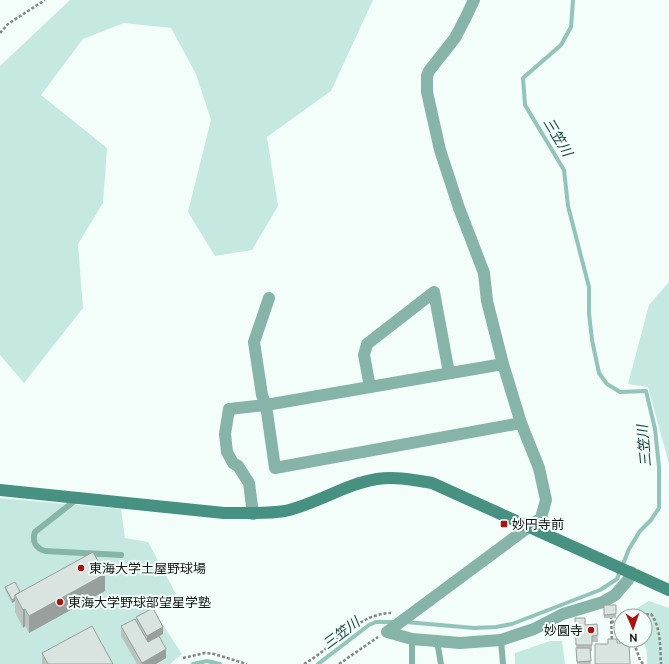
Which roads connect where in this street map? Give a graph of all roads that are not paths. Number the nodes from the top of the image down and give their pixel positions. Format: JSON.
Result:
{"nodes":[{"id":1,"x":474,"y":0,"type":"edge"},
{"id":2,"x":269,"y":298,"type":"dead end"},
{"id":3,"x":503,"y":364,"type":"junction"},
{"id":4,"x":449,"y":373,"type":"junction"},
{"id":5,"x":370,"y":387,"type":"junction"},
{"id":6,"x":266,"y":406,"type":"junction"},
{"id":7,"x":522,"y":424,"type":"junction"},
{"id":8,"x":0,"y":490,"type":"edge"},
{"id":9,"x":78,"y":498,"type":"junction"},
{"id":10,"x":253,"y":514,"type":"junction"},
{"id":11,"x":530,"y":527,"type":"junction"},
{"id":12,"x":121,"y":555,"type":"dead end"},
{"id":13,"x":631,"y":572,"type":"junction"},
{"id":14,"x":669,"y":590,"type":"edge"},
{"id":15,"x":412,"y":639,"type":"junction"},
{"id":16,"x":501,"y":640,"type":"junction"},
{"id":17,"x":436,"y":641,"type":"junction"},
{"id":18,"x":412,"y":664,"type":"edge"},
{"id":19,"x":441,"y":664,"type":"edge"},
{"id":20,"x":503,"y":664,"type":"edge"}],
"edges":[{"from":1,"to":3,"type":"street"},
{"from":2,"to":6,"type":"street"},
{"from":3,"to":4,"type":"street"},
{"from":3,"to":7,"type":"street"},
{"from":4,"to":5,"type":"street"},
{"from":4,"to":5,"type":"street"},
{"from":5,"to":6,"type":"street"},
{"from":6,"to":7,"type":"street"},
{"from":6,"to":10,"type":"street"},
{"from":7,"to":11,"type":"street"},
{"from":8,"to":9,"type":"street"},
{"from":9,"to":10,"type":"street"},
{"from":9,"to":12,"type":"lane"},
{"from":10,"to":11,"type":"street"},
{"from":11,"to":13,"type":"street"},
{"from":11,"to":15,"type":"street"},
{"from":13,"to":14,"type":"street"},
{"from":13,"to":16,"type":"street"},
{"from":15,"to":17,"type":"street"},
{"from":15,"to":18,"type":"lane"},
{"from":16,"to":17,"type":"street"},
{"from":16,"to":20,"type":"lane"},
{"from":17,"to":19,"type":"lane"}]}
